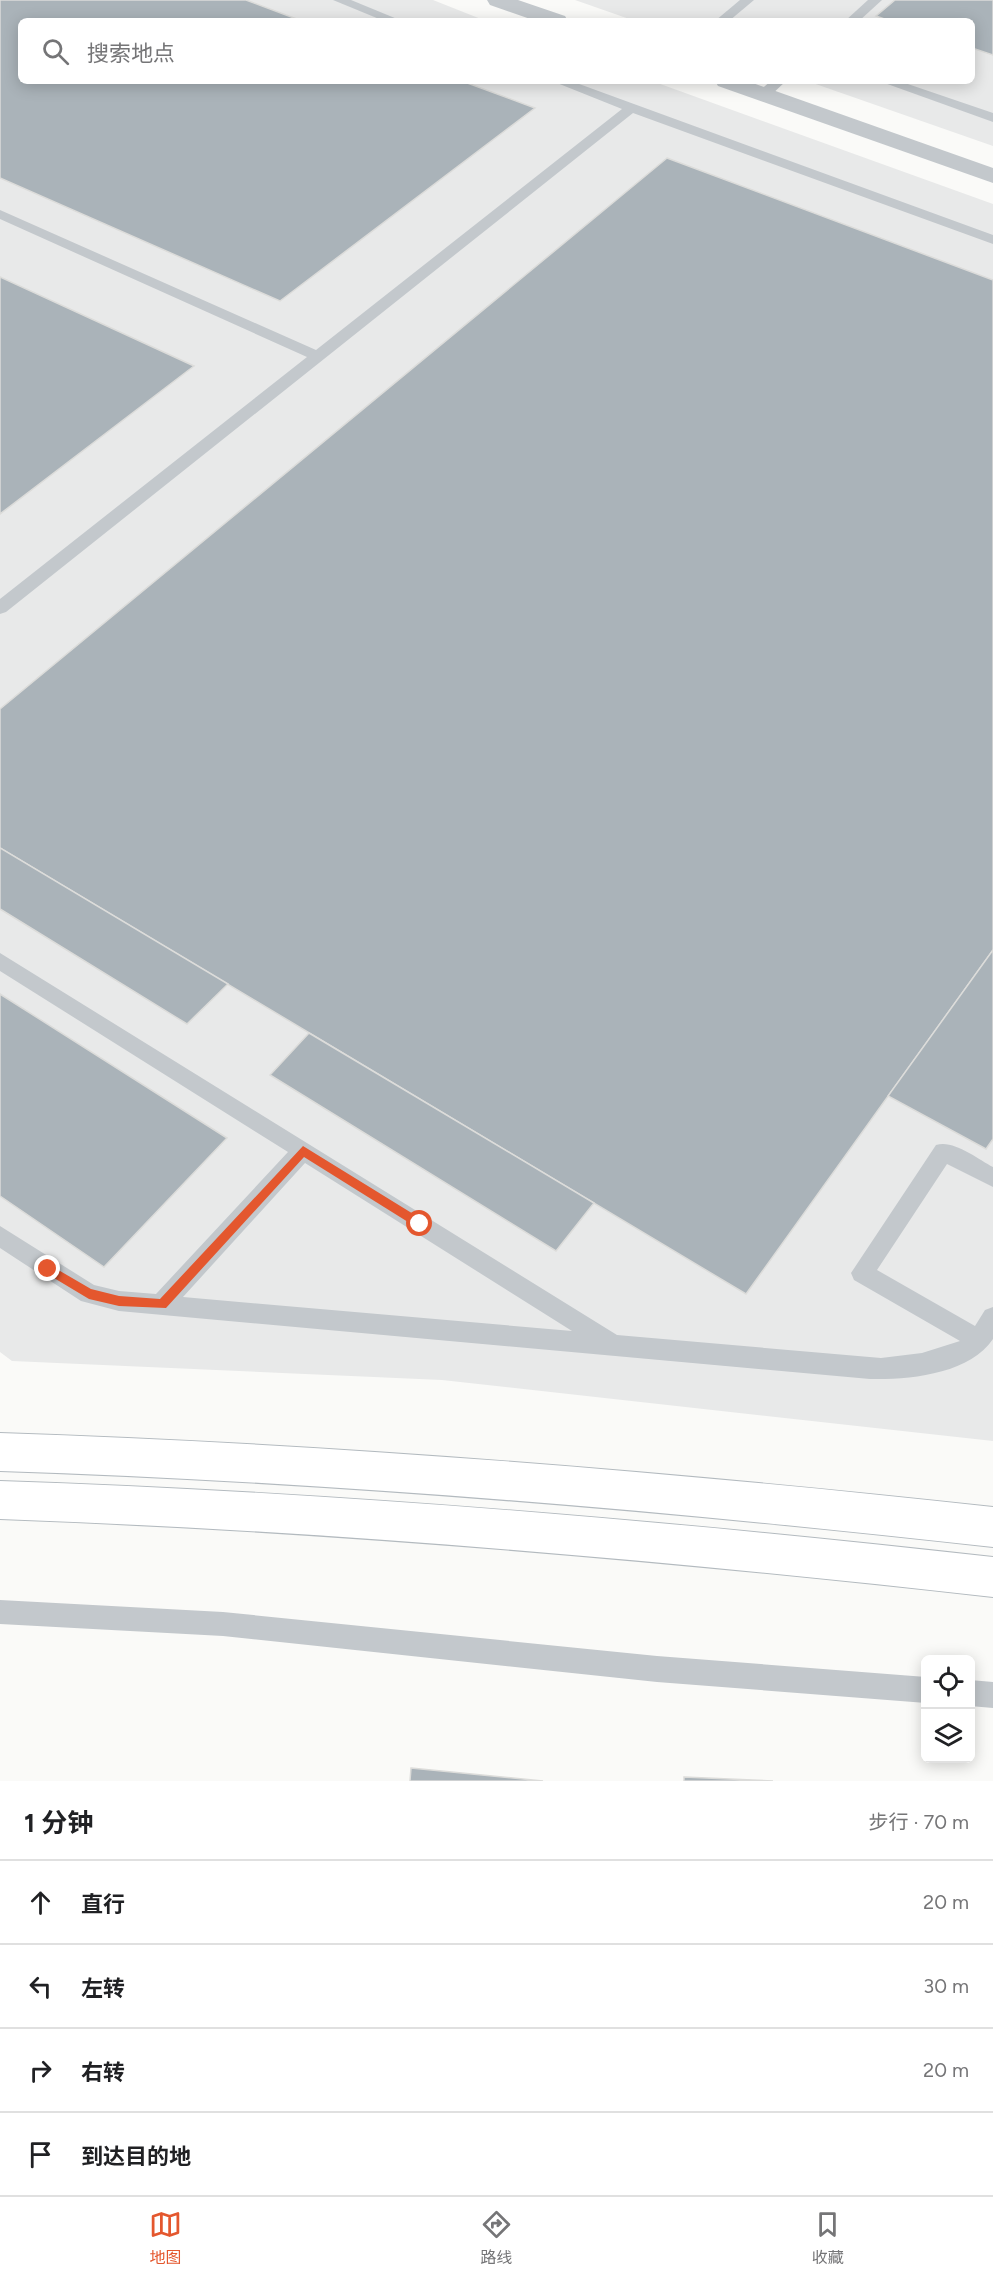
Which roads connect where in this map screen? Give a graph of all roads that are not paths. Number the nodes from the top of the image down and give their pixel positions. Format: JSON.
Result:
{"nodes":[{"id":1,"x":339,"y":0,"type":"edge"},
{"id":2,"x":498,"y":0,"type":"edge"},
{"id":3,"x":748,"y":0,"type":"edge"},
{"id":4,"x":876,"y":0,"type":"edge"},
{"id":5,"x":388,"y":18,"type":"edge"},
{"id":6,"x":549,"y":18,"type":"edge"},
{"id":7,"x":725,"y":18,"type":"edge"},
{"id":8,"x":855,"y":18,"type":"edge"},
{"id":9,"x":567,"y":84,"type":"edge"},
{"id":10,"x":746,"y":84,"type":"edge"},
{"id":11,"x":895,"y":84,"type":"edge"},
{"id":12,"x":772,"y":88,"type":"edge"},
{"id":13,"x":632,"y":108,"type":"junction"},
{"id":14,"x":993,"y":118,"type":"edge"},
{"id":15,"x":993,"y":176,"type":"edge"},
{"id":16,"x":0,"y":214,"type":"edge"},
{"id":17,"x":993,"y":240,"type":"edge"},
{"id":18,"x":317,"y":356,"type":"junction"},
{"id":19,"x":0,"y":608,"type":"edge"},
{"id":20,"x":0,"y":961,"type":"edge"},
{"id":21,"x":303,"y":1150,"type":"junction"},
{"id":22,"x":993,"y":1178,"type":"edge"},
{"id":23,"x":0,"y":1236,"type":"edge"},
{"id":24,"x":162,"y":1304,"type":"junction"},
{"id":25,"x":993,"y":1317,"type":"edge"},
{"id":26,"x":979,"y":1340,"type":"junction"},
{"id":27,"x":614,"y":1345,"type":"junction"},
{"id":28,"x":0,"y":1452,"type":"edge"},
{"id":29,"x":0,"y":1500,"type":"edge"},
{"id":30,"x":993,"y":1527,"type":"edge"},
{"id":31,"x":993,"y":1577,"type":"edge"},
{"id":32,"x":0,"y":1612,"type":"edge"},
{"id":33,"x":921,"y":1690,"type":"edge"},
{"id":34,"x":975,"y":1693,"type":"edge"},
{"id":35,"x":993,"y":1695,"type":"edge"}],
"edges":[{"from":1,"to":5,"type":"lane"},
{"from":2,"to":6,"type":"street"},
{"from":3,"to":7,"type":"lane"},
{"from":4,"to":8,"type":"lane"},
{"from":9,"to":13,"type":"lane"},
{"from":10,"to":12,"type":"street"},
{"from":11,"to":14,"type":"lane"},
{"from":12,"to":15,"type":"street"},
{"from":13,"to":17,"type":"lane"},
{"from":13,"to":18,"type":"lane"},
{"from":16,"to":18,"type":"lane"},
{"from":18,"to":19,"type":"lane"},
{"from":20,"to":21,"type":"lane"},
{"from":21,"to":24,"type":"lane"},
{"from":21,"to":27,"type":"lane"},
{"from":22,"to":26,"type":"lane"},
{"from":23,"to":24,"type":"lane"},
{"from":24,"to":27,"type":"lane"},
{"from":25,"to":26,"type":"lane"},
{"from":26,"to":27,"type":"lane"},
{"from":28,"to":30,"type":"main road"},
{"from":29,"to":31,"type":"main road"},
{"from":32,"to":33,"type":"lane"},
{"from":34,"to":35,"type":"lane"}]}
